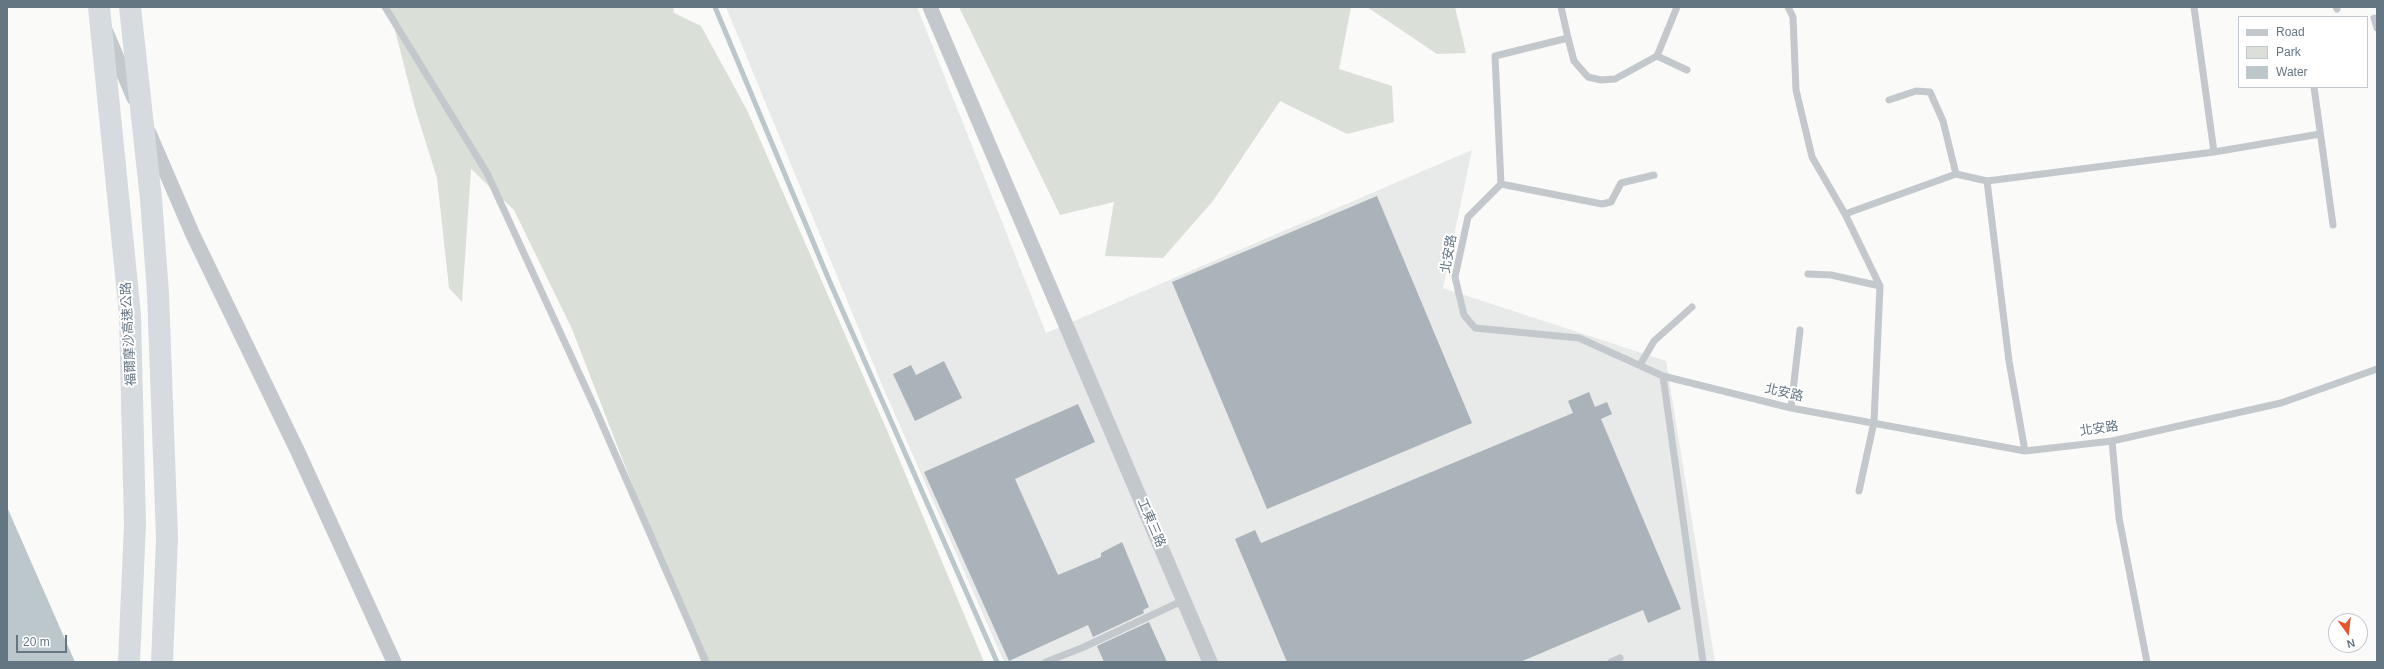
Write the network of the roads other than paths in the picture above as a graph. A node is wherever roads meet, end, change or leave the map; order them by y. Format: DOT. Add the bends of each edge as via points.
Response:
graph roads {
  1 [pos="97,7"];
  2 [pos="130,7"];
  3 [pos="385,7"];
  4 [pos="930,7"];
  5 [pos="1561,7"];
  6 [pos="1677,7"];
  7 [pos="1788,7"];
  8 [pos="2194,7"];
  9 [pos="2374,18"];
  10 [pos="2377,28"];
  11 [pos="1568,38"];
  12 [pos="1657,56"];
  13 [pos="1687,70"];
  14 [pos="2314,88"];
  15 [pos="1890,100"];
  16 [pos="2320,134"];
  17 [pos="2214,152"];
  18 [pos="1956,174"];
  19 [pos="1654,175"];
  20 [pos="1987,181"];
  21 [pos="1501,184"];
  22 [pos="1845,214"];
  23 [pos="2333,225"];
  24 [pos="1808,274"];
  25 [pos="1880,286"];
  26 [pos="1692,306"];
  27 [pos="1800,330"];
  28 [pos="1640,366"];
  29 [pos="2377,369"];
  30 [pos="1664,376"];
  31 [pos="1791,408"];
  32 [pos="1874,422"];
  33 [pos="2112,440"];
  34 [pos="2025,451"];
  35 [pos="1859,491"];
  36 [pos="1184,600"];
  37 [pos="1620,658"];
  38 [pos="129,662"];
  39 [pos="162,662"];
  40 [pos="394,662"];
  41 [pos="706,662"];
  42 [pos="1046,662"];
  43 [pos="1210,662"];
  44 [pos="1611,662"];
  45 [pos="1703,662"];
  46 [pos="2147,662"];
  1 -- 38 [label="highway, 福爾摩沙高速公路" via="130,315 135,524"];
  1 -- 40 [label="street" via="193,235 298,452"];
  2 -- 39 [label="highway" via="151,199 158,294 167,538"];
  3 -- 41 [label="lane" via="487,173 595,408"];
  4 -- 36 [label="street, 工東三路"];
  5 -- 11 [label="lane"];
  6 -- 12 [label="lane"];
  7 -- 22 [label="lane" via="1792,17 1796,90 1812,157"];
  8 -- 17 [label="lane"];
  9 -- 10 [label="lane"];
  11 -- 12 [label="lane" via="1574,62 1588,77 1601,80 1615,79"];
  11 -- 21 [label="lane" via="1495,56"];
  12 -- 13 [label="lane"];
  14 -- 16 [label="lane"];
  15 -- 18 [label="lane" via="1916,91 1930,92 1943,121"];
  16 -- 17 [label="lane"];
  16 -- 23 [label="lane"];
  17 -- 20 [label="lane"];
  18 -- 20 [label="lane"];
  18 -- 22 [label="lane"];
  19 -- 21 [label="lane" via="1621,183 1611,202 1602,204"];
  20 -- 34 [label="lane" via="2009,360"];
  21 -- 28 [label="lane, 北安路" via="1468,217 1455,277 1464,315 1475,328 1579,338"];
  22 -- 25 [label="lane"];
  24 -- 25 [label="lane" via="1831,275"];
  25 -- 32 [label="lane"];
  26 -- 28 [label="lane" via="1654,341"];
  27 -- 31 [label="lane"];
  28 -- 30 [label="lane, 北安路"];
  29 -- 33 [label="lane, 北安路" via="2281,403"];
  30 -- 31 [label="lane, 北安路"];
  30 -- 45 [label="lane"];
  31 -- 32 [label="lane, 北安路"];
  32 -- 34 [label="lane, 北安路"];
  32 -- 35 [label="lane"];
  33 -- 34 [label="lane, 北安路"];
  33 -- 46 [label="lane" via="2119,518"];
  36 -- 42 [label="lane"];
  36 -- 43 [label="street, 工東三路"];
  37 -- 44 [label="lane"];
}
